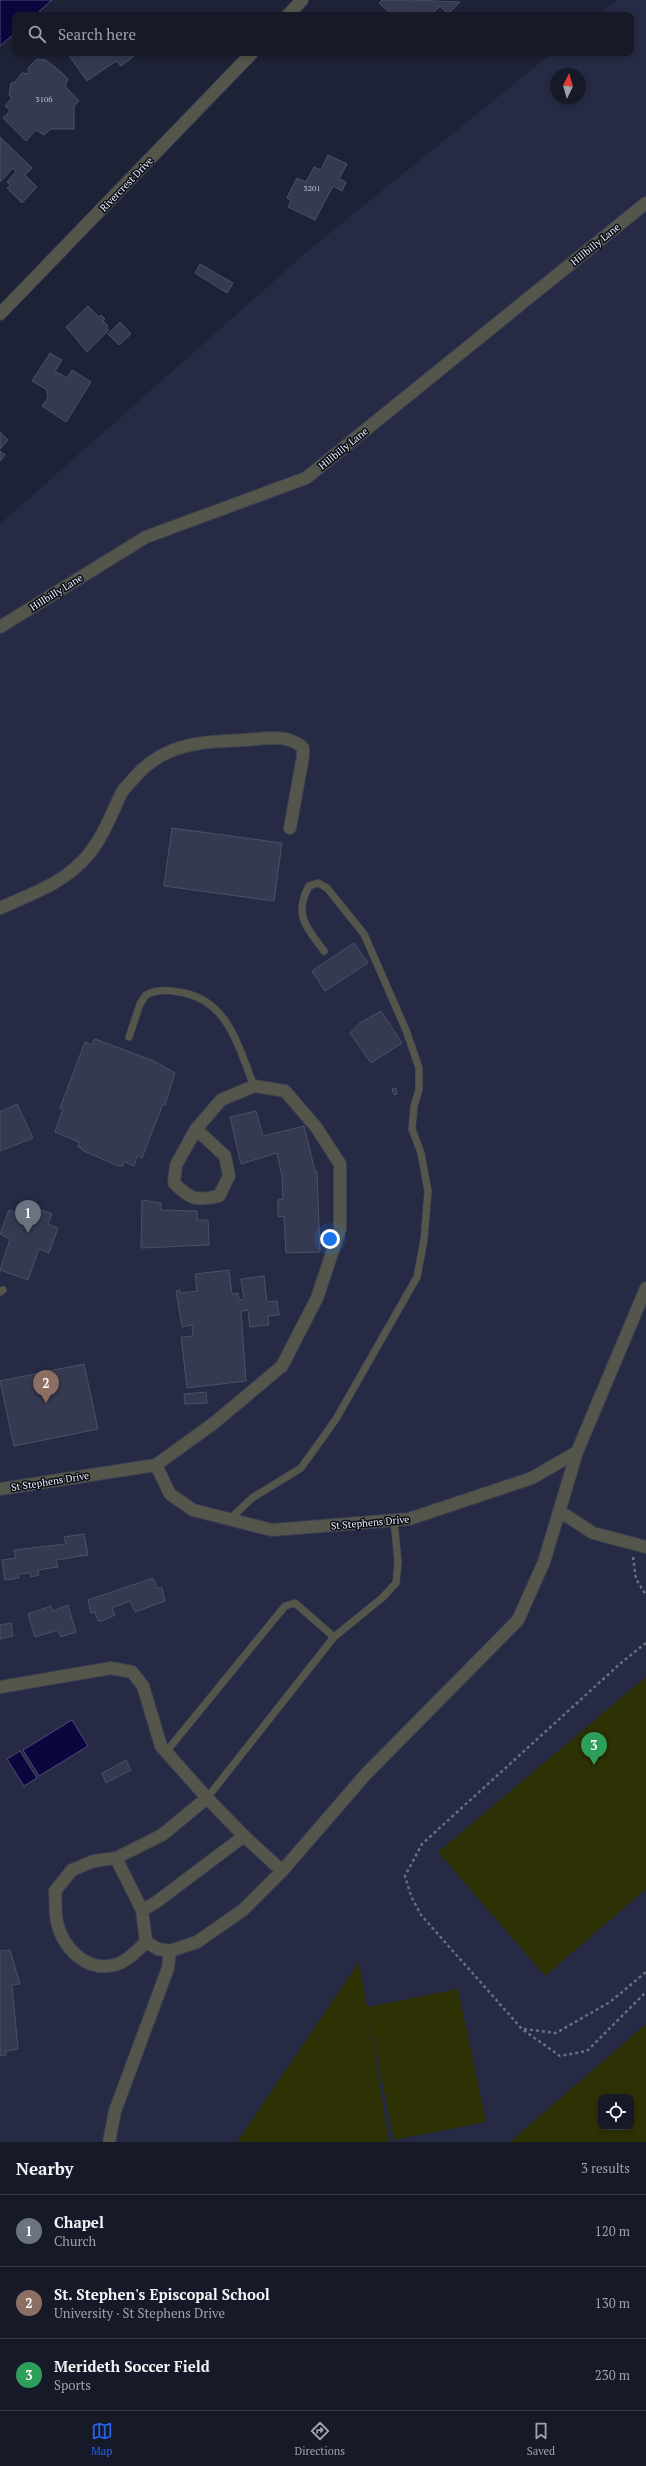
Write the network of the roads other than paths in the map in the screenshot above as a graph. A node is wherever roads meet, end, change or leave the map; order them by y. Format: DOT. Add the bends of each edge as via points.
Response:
graph roads {
  1 [pos="302,0"];
  2 [pos="291,12"];
  3 [pos="249,56"];
  4 [pos="646,203"];
  5 [pos="0,314"];
  6 [pos="0,627"];
  7 [pos="290,828"];
  8 [pos="0,908"];
  9 [pos="324,951"];
  10 [pos="129,1038"];
  11 [pos="254,1086"];
  12 [pos="196,1129"];
  13 [pos="646,1288"];
  14 [pos="576,1452"];
  15 [pos="156,1465"];
  16 [pos="0,1489"];
  17 [pos="559,1511"];
  18 [pos="229,1520"];
  19 [pos="394,1520"];
  20 [pos="646,1547"];
  21 [pos="334,1637"];
  22 [pos="0,1687"];
  23 [pos="166,1752"];
  24 [pos="207,1798"];
  25 [pos="244,1836"];
  26 [pos="116,1858"];
  27 [pos="282,1871"];
  28 [pos="142,1910"];
  29 [pos="146,1942"];
  30 [pos="170,1951"];
  31 [pos="109,2142"];
  1 -- 2 [label="street"];
  3 -- 5 [label="street, Rivercrest Drive"];
  4 -- 6 [label="street, Hillbilly Lane" via="306,478 146,537"];
  7 -- 8 [label="street" via="303,756 303,748 296,741 281,738 199,743 165,752 144,767 122,792 110,822 88,856 62,880"];
  9 -- 18 [label="lane" via="303,922 301,914 304,896 309,886 318,883 328,888 364,934 406,1030 419,1068 419,1090 414,1106 412,1129 421,1153 428,1191 424,1240 417,1277 336,1419 301,1468 252,1498"];
  10 -- 11 [label="lane" via="140,1004 146,995 163,990 190,994 208,1002 224,1018"];
  11 -- 12 [label="street" via="221,1100"];
  11 -- 15 [label="street" via="285,1091 316,1127 340,1164 340,1229 318,1298 282,1366 214,1423"];
  12 -- 12 [label="street" via="225,1156 230,1176 219,1196 200,1200 186,1195 174,1183 176,1165"];
  13 -- 14 [label="street"];
  14 -- 17 [label="street"];
  14 -- 19 [label="street, St Stephens Drive" via="532,1478 409,1519"];
  15 -- 16 [label="street, St Stephens Drive"];
  15 -- 18 [label="street, St Stephens Drive" via="170,1494 193,1510"];
  17 -- 20 [label="street" via="593,1533"];
  17 -- 27 [label="street" via="544,1562 518,1620 366,1774"];
  18 -- 19 [label="street, St Stephens Drive" via="272,1530"];
  19 -- 21 [label="lane" via="398,1562 396,1583 382,1598"];
  21 -- 23 [label="lane" via="296,1603 285,1606"];
  21 -- 24 [label="lane"];
  22 -- 23 [label="street" via="111,1668 132,1672 143,1686 161,1746"];
  23 -- 24 [label="street"];
  24 -- 25 [label="street"];
  24 -- 26 [label="street" via="162,1835"];
  25 -- 27 [label="street"];
  25 -- 28 [label="street"];
  26 -- 28 [label="street"];
  26 -- 29 [label="street" via="94,1861 72,1870 55,1892 57,1922 69,1948 89,1965 114,1965 134,1954"];
  27 -- 30 [label="street" via="243,1910 197,1942"];
  28 -- 29 [label="street"];
  29 -- 30 [label="street" via="158,1949"];
  30 -- 31 [label="street" via="168,1968 115,2111"];
}
